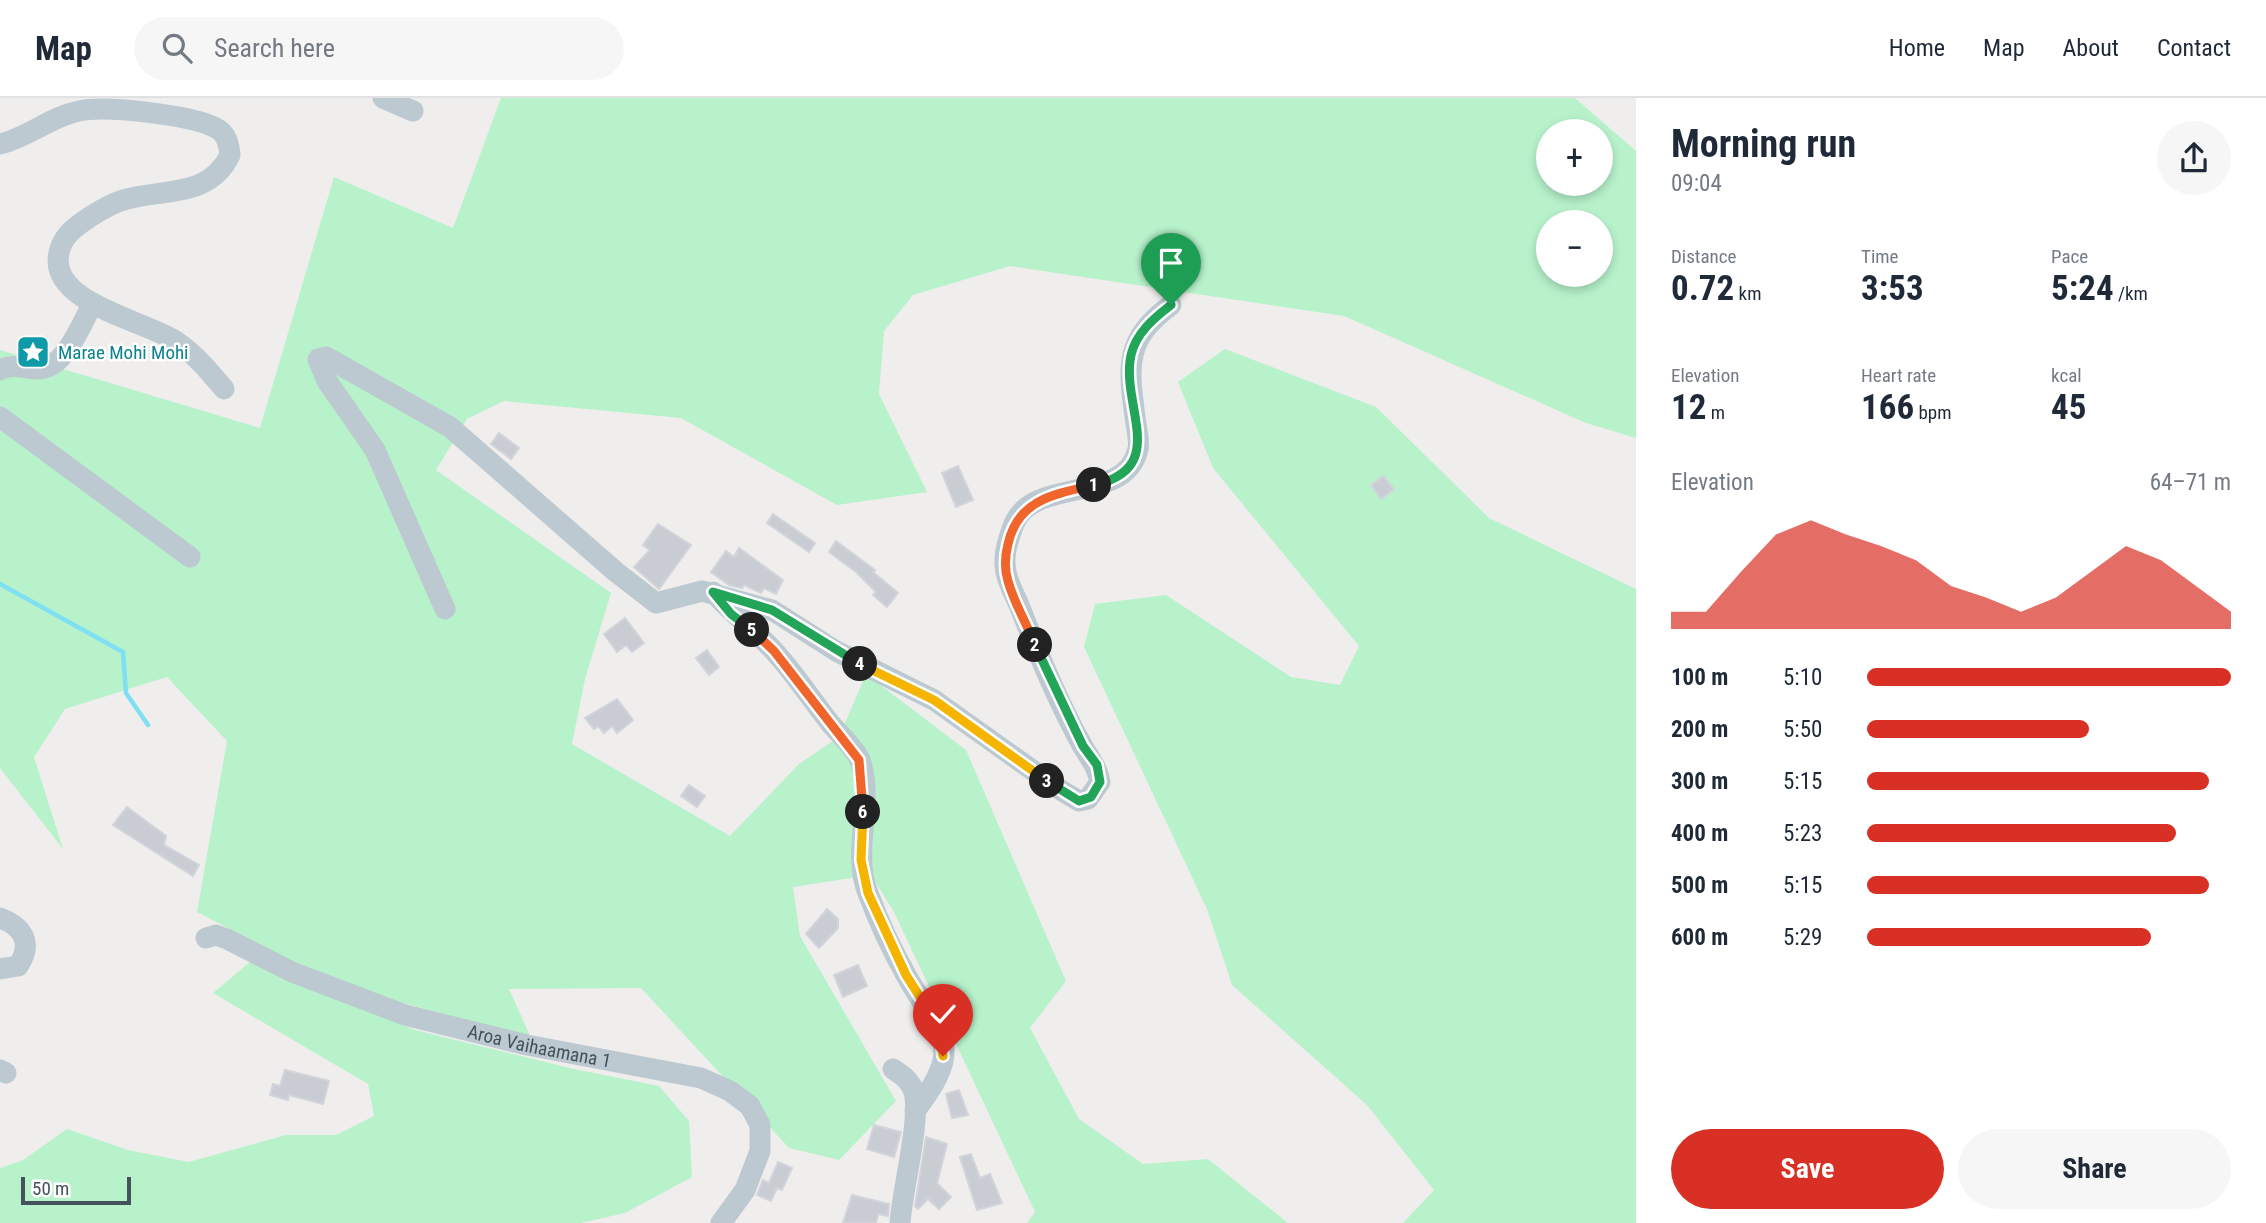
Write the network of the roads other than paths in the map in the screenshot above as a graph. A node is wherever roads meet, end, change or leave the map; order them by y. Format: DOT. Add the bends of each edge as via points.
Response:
graph roads {
  1 [pos="383,98"];
  2 [pos="413,111"];
  3 [pos="0,144"];
  4 [pos="93,303"];
  5 [pos="1171,305"];
  6 [pos="0,370"];
  7 [pos="224,389"];
  8 [pos="0,417"];
  9 [pos="190,557"];
  10 [pos="713,592"];
  11 [pos="444,609"];
  12 [pos="0,918"];
  13 [pos="206,938"];
  14 [pos="0,969"];
  15 [pos="893,1069"];
  16 [pos="915,1111"];
  17 [pos="721,1223"];
  18 [pos="900,1223"];
  1 -- 2 [label="street"];
  3 -- 4 [label="street" via="78,111 108,107 198,123 224,135 230,155 207,182 190,190 126,199 70,230 61,244 58,267 66,287"];
  4 -- 6 [label="street" via="56,362 42,369 7,366"];
  4 -- 7 [label="street" via="174,340"];
  5 -- 10 [label="street" via="1140,333 1131,355 1139,447 1129,470 1108,482 1028,507 1014,523 1004,561 1041,663 1097,765 1100,782 1088,800 1079,801 1059,789 934,700 846,657 772,610"];
  8 -- 9 [label="street"];
  10 -- 11 [label="street" via="702,590 656,603 450,427 326,357 318,359 327,381 375,450"];
  10 -- 16 [label="street" via="774,651 859,760 864,794 861,860 868,893 906,975 939,1027 942,1068"];
  12 -- 14 [label="street" via="21,929 27,953 18,965"];
  13 -- 17 [label="street, Aroa Vaihaamana 1" via="227,939 292,972 405,1015 527,1045 701,1078 730,1091 750,1106 760,1125 760,1151 745,1190"];
  15 -- 16 [label="street" via="907,1079"];
  16 -- 18 [label="street"];
}
